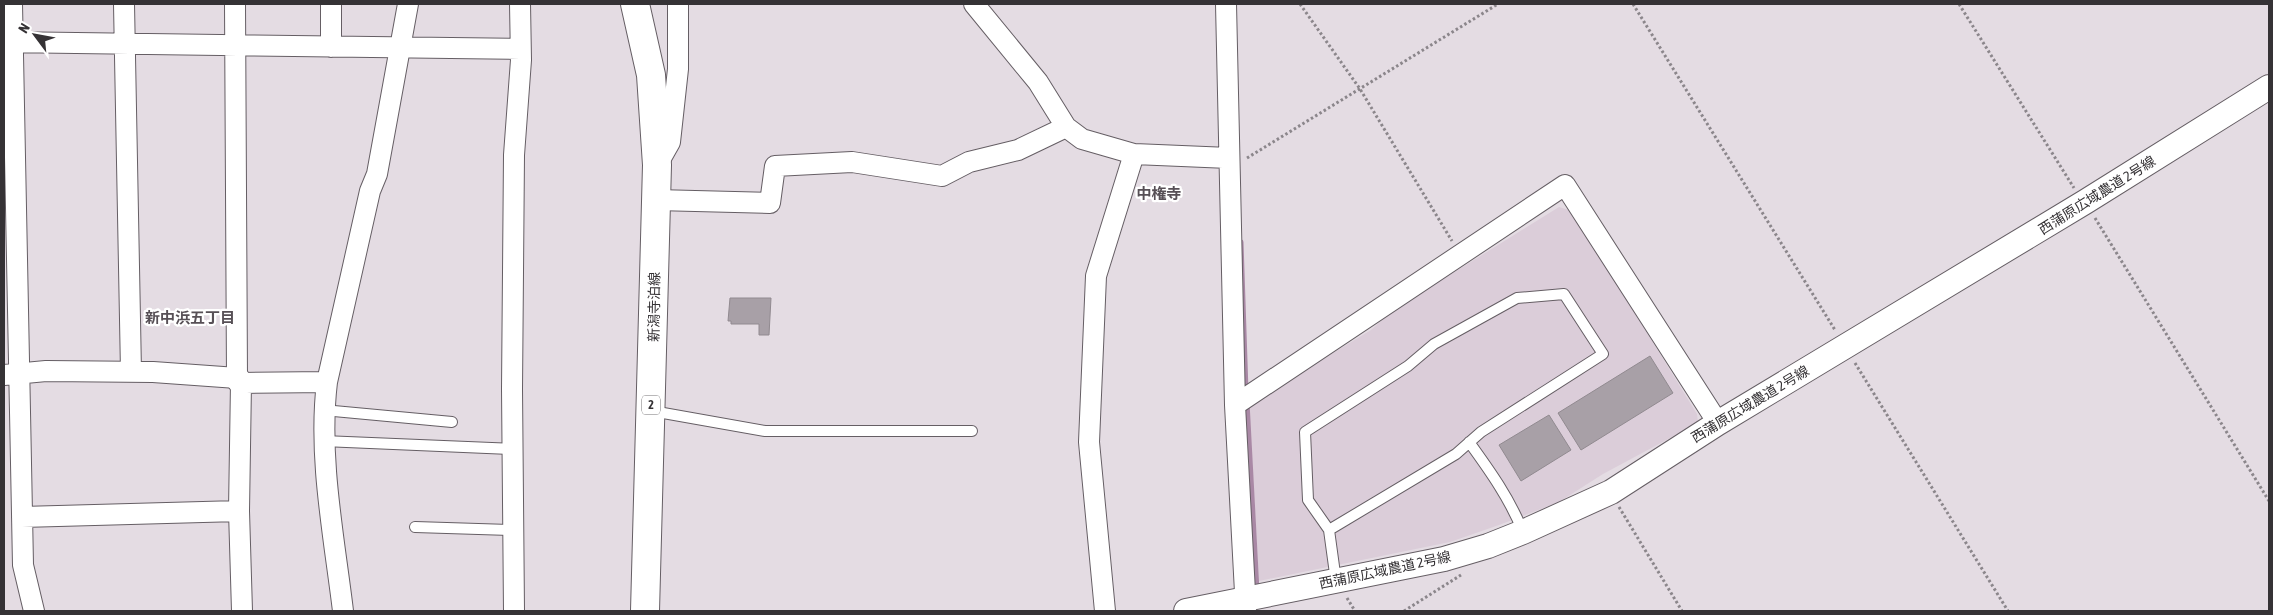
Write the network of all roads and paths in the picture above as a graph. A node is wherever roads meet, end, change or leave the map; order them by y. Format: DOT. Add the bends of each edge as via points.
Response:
graph roads {
  1 [pos="12,4"];
  2 [pos="124,4"];
  3 [pos="235,4"];
  4 [pos="331,4"];
  5 [pos="408,4"];
  6 [pos="520,4"];
  7 [pos="635,4"];
  8 [pos="678,4"];
  9 [pos="974,4"];
  10 [pos="1226,4"];
  11 [pos="1300,4"];
  12 [pos="1498,4"];
  13 [pos="1633,4"];
  14 [pos="1959,4"];
  15 [pos="8,42"];
  16 [pos="124,44"];
  17 [pos="236,45"];
  18 [pos="331,46"];
  19 [pos="401,48"];
  20 [pos="520,50"];
  21 [pos="2269,87"];
  22 [pos="1360,89"];
  23 [pos="1066,127"];
  24 [pos="1134,154"];
  25 [pos="1229,158"];
  26 [pos="657,165"];
  27 [pos="656,200"];
  28 [pos="2085,202"];
  29 [pos="1461,255"];
  30 [pos="10,278"];
  31 [pos="1846,346"];
  32 [pos="131,372"];
  33 [pos="11,375"];
  34 [pos="239,381"];
  35 [pos="327,382"];
  36 [pos="1235,405"];
  37 [pos="323,410"];
  38 [pos="651,410"];
  39 [pos="452,422"];
  40 [pos="1718,423"];
  41 [pos="972,431"];
  42 [pos="323,441"];
  43 [pos="1469,442"];
  44 [pos="513,449"];
  45 [pos="1610,492"];
  46 [pos="2269,501"];
  47 [pos="239,511"];
  48 [pos="22,517"];
  49 [pos="415,526"];
  50 [pos="512,530"];
  51 [pos="1329,530"];
  52 [pos="1523,532"];
  53 [pos="1467,572"];
  54 [pos="1336,581"];
  55 [pos="1246,605"];
  56 [pos="34,611"];
  57 [pos="242,611"];
  58 [pos="343,611"];
  59 [pos="514,611"];
  60 [pos="646,611"];
  61 [pos="1104,611"];
  62 [pos="1186,611"];
  63 [pos="1404,611"];
  64 [pos="1682,611"];
  65 [pos="2008,611"];
  1 -- 15 [label="street"];
  2 -- 16 [label="street"];
  3 -- 17 [label="street"];
  4 -- 18 [label="street"];
  5 -- 19 [label="street"];
  6 -- 20 [label="street"];
  7 -- 26 [label="main road, 新潟寺泊線 / 2" via="651,75"];
  8 -- 26 [label="street" via="678,69 670,142"];
  9 -- 23 [label="street" via="1038,82"];
  10 -- 25 [label="street"];
  11 -- 22 [label="path"];
  12 -- 22 [label="path"];
  13 -- 31 [label="path"];
  14 -- 28 [label="path"];
  15 -- 16 [label="street"];
  15 -- 30 [label="street"];
  16 -- 17 [label="street"];
  16 -- 32 [label="street"];
  17 -- 18 [label="street"];
  17 -- 34 [label="street"];
  18 -- 19 [label="street"];
  19 -- 20 [label="street"];
  19 -- 35 [label="street" via="377,174 370,191"];
  20 -- 44 [label="street" via="514,155"];
  21 -- 28 [label="street, 西蒲原広域農道 2号線"];
  22 -- 25 [label="path" via="1261,151 1245,158"];
  22 -- 29 [label="path"];
  23 -- 24 [label="street" via="1082,139"];
  23 -- 27 [label="street" via="1018,150 968,162 942,176 852,162 775,166 770,203"];
  24 -- 25 [label="street"];
  24 -- 61 [label="street" via="1096,276 1089,442"];
  25 -- 36 [label="street"];
  26 -- 27 [label="main road, 新潟寺泊線 / 2"];
  27 -- 38 [label="main road, 新潟寺泊線 / 2"];
  28 -- 31 [label="street, 西蒲原広域農道 2号線"];
  28 -- 46 [label="path"];
  29 -- 36 [label="street"];
  29 -- 40 [label="street" via="1565,185"];
  30 -- 33 [label="street"];
  31 -- 40 [label="street, 西蒲原広域農道 2号線"];
  31 -- 65 [label="path"];
  32 -- 33 [label="street" via="46,371"];
  32 -- 34 [label="street"];
  33 -- 48 [label="street"];
  34 -- 35 [label="street"];
  34 -- 47 [label="street"];
  35 -- 37 [label="street"];
  36 -- 55 [label="street"];
  37 -- 39 [label="lane"];
  37 -- 42 [label="street"];
  38 -- 41 [label="lane" via="765,431"];
  38 -- 60 [label="main road, 新潟寺泊線 / 2"];
  40 -- 45 [label="street, 西蒲原広域農道 2号線"];
  42 -- 44 [label="lane"];
  42 -- 58 [label="street"];
  43 -- 51 [label="lane" via="1456,454"];
  43 -- 51 [label="lane" via="1603,354 1564,294 1517,298 1434,344 1408,366 1305,432 1308,500"];
  43 -- 52 [label="lane" via="1492,474"];
  44 -- 50 [label="street"];
  45 -- 52 [label="street, 西蒲原広域農道 2号線"];
  45 -- 64 [label="path"];
  47 -- 48 [label="street"];
  47 -- 57 [label="street"];
  48 -- 56 [label="street" via="23,565"];
  49 -- 50 [label="lane"];
  50 -- 59 [label="street"];
  51 -- 54 [label="lane"];
  52 -- 54 [label="street, 西蒲原広域農道 2号線" via="1444,559"];
  53 -- 63 [label="path"];
  54 -- 55 [label="street, 西蒲原広域農道 2号線"];
  55 -- 62 [label="street, 西蒲原広域農道 2号線"];
}
